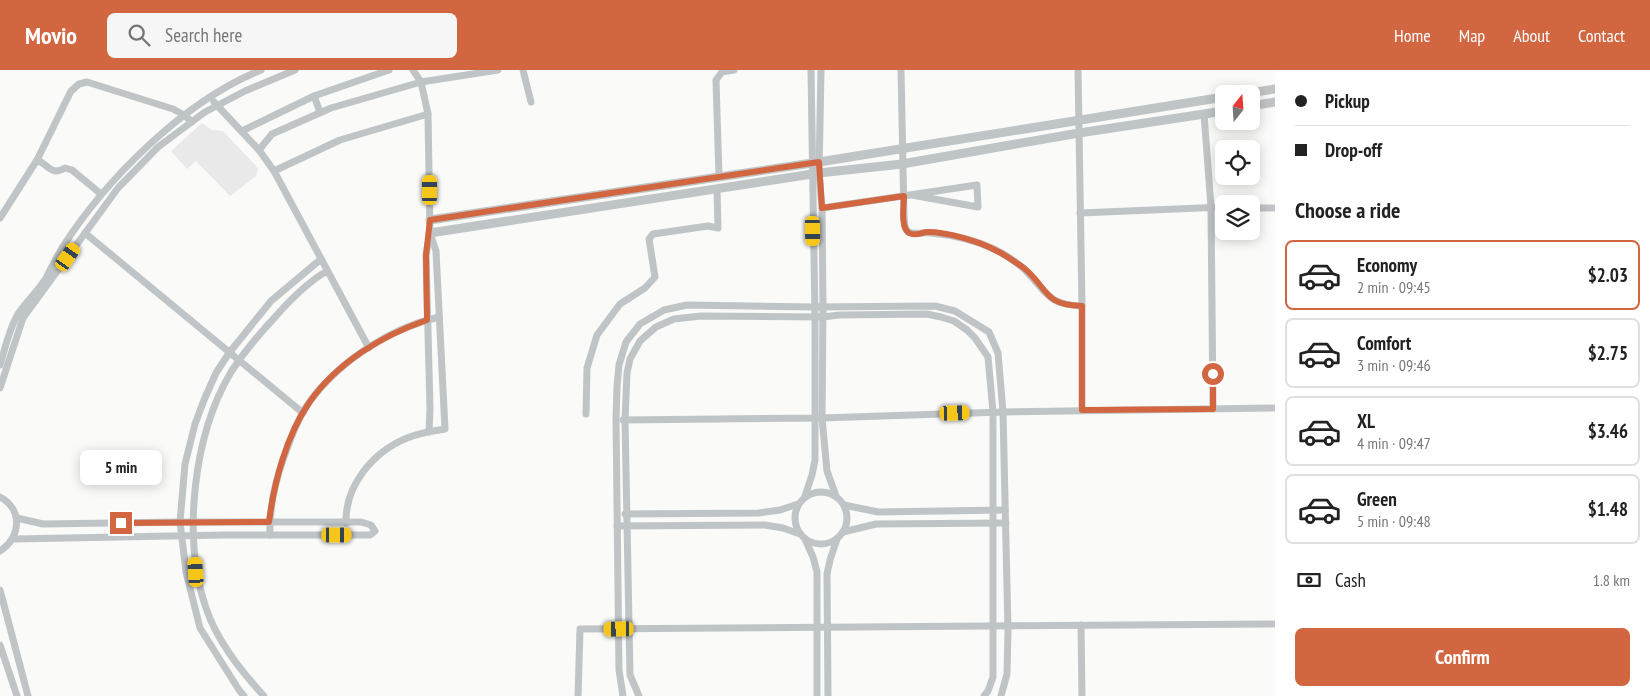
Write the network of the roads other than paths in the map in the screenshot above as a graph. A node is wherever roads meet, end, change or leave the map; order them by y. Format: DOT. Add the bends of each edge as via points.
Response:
graph roads {
  1 [pos="261,70"];
  2 [pos="295,70"];
  3 [pos="389,70"];
  4 [pos="413,70"];
  5 [pos="498,70"];
  6 [pos="523,70"];
  7 [pos="734,70"];
  8 [pos="811,70"];
  9 [pos="821,70"];
  10 [pos="901,70"];
  11 [pos="1078,70"];
  12 [pos="421,82"];
  13 [pos="1275,89"];
  14 [pos="1260,91"];
  15 [pos="314,96"];
  16 [pos="211,97"];
  17 [pos="1215,98"];
  18 [pos="531,102"];
  19 [pos="1275,102"];
  20 [pos="1260,104"];
  21 [pos="216,105"];
  22 [pos="320,112"];
  23 [pos="1215,112"];
  24 [pos="428,114"];
  25 [pos="1204,114"];
  26 [pos="184,115"];
  27 [pos="1079,119"];
  28 [pos="192,122"];
  29 [pos="242,131"];
  30 [pos="1079,133"];
  31 [pos="902,149"];
  32 [pos="258,150"];
  33 [pos="38,160"];
  34 [pos="816,163"];
  35 [pos="902,164"];
  36 [pos="274,171"];
  37 [pos="816,173"];
  38 [pos="719,177"];
  39 [pos="717,189"];
  40 [pos="102,194"];
  41 [pos="912,195"];
  42 [pos="904,196"];
  43 [pos="1211,207"];
  44 [pos="1215,207"];
  45 [pos="822,208"];
  46 [pos="1260,208"];
  47 [pos="1275,208"];
  48 [pos="1080,213"];
  49 [pos="0,218"];
  50 [pos="430,220"];
  51 [pos="85,232"];
  52 [pos="430,233"];
  53 [pos="322,259"];
  54 [pos="327,271"];
  55 [pos="1082,306"];
  56 [pos="814,307"];
  57 [pos="823,307"];
  58 [pos="439,317"];
  59 [pos="819,317"];
  60 [pos="427,320"];
  61 [pos="369,348"];
  62 [pos="229,353"];
  63 [pos="239,361"];
  64 [pos="0,365"];
  65 [pos="0,388"];
  66 [pos="1275,408"];
  67 [pos="1213,409"];
  68 [pos="1082,410"];
  69 [pos="993,412"];
  70 [pos="1003,412"];
  71 [pos="303,413"];
  72 [pos="586,414"];
  73 [pos="818,418"];
  74 [pos="616,420"];
  75 [pos="625,420"];
  76 [pos="429,432"];
  77 [pos="805,496"];
  78 [pos="836,496"];
  79 [pos="0,497"];
  80 [pos="798,504"];
  81 [pos="844,505"];
  82 [pos="1005,510"];
  83 [pos="993,511"];
  84 [pos="617,514"];
  85 [pos="627,514"];
  86 [pos="17,518"];
  87 [pos="180,522"];
  88 [pos="194,522"];
  89 [pos="269,522"];
  90 [pos="346,523"];
  91 [pos="993,523"];
  92 [pos="1006,523"];
  93 [pos="617,526"];
  94 [pos="628,526"];
  95 [pos="843,532"];
  96 [pos="270,535"];
  97 [pos="182,536"];
  98 [pos="194,536"];
  99 [pos="802,537"];
  100 [pos="14,539"];
  101 [pos="837,539"];
  102 [pos="0,551"];
  103 [pos="0,590"];
  104 [pos="1275,624"];
  105 [pos="1081,625"];
  106 [pos="992,626"];
  107 [pos="1008,626"];
  108 [pos="816,627"];
  109 [pos="827,627"];
  110 [pos="619,629"];
  111 [pos="629,629"];
  112 [pos="0,645"];
  113 [pos="17,696"];
  114 [pos="28,696"];
  115 [pos="244,696"];
  116 [pos="264,696"];
  117 [pos="578,696"];
  118 [pos="623,696"];
  119 [pos="638,696"];
  120 [pos="817,696"];
  121 [pos="828,696"];
  122 [pos="984,696"];
  123 [pos="1001,696"];
  124 [pos="1082,696"];
  1 -- 16 [label="street"];
  2 -- 21 [label="street"];
  3 -- 15 [label="street"];
  4 -- 12 [label="street"];
  5 -- 12 [label="street"];
  6 -- 18 [label="street"];
  7 -- 38 [label="street" via="722,72 716,80"];
  8 -- 34 [label="street"];
  9 -- 34 [label="street"];
  10 -- 31 [label="street"];
  11 -- 27 [label="street"];
  12 -- 22 [label="street"];
  12 -- 24 [label="street"];
  13 -- 14 [label="street"];
  15 -- 22 [label="street"];
  15 -- 29 [label="street"];
  16 -- 21 [label="street"];
  16 -- 26 [label="street"];
  17 -- 27 [label="street"];
  19 -- 20 [label="street"];
  21 -- 28 [label="street"];
  21 -- 29 [label="street"];
  22 -- 32 [label="street" via="272,134"];
  23 -- 25 [label="street"];
  24 -- 36 [label="street" via="340,140"];
  24 -- 50 [label="street"];
  25 -- 30 [label="street"];
  25 -- 43 [label="street"];
  26 -- 28 [label="street"];
  26 -- 33 [label="street" via="87,82 79,84 71,91"];
  26 -- 40 [label="street" via="121,172"];
  27 -- 30 [label="street"];
  27 -- 31 [label="street"];
  28 -- 51 [label="street" via="158,147 123,182"];
  29 -- 32 [label="street"];
  30 -- 35 [label="street"];
  30 -- 48 [label="street"];
  31 -- 34 [label="street"];
  31 -- 35 [label="street"];
  32 -- 36 [label="street"];
  33 -- 40 [label="street" via="54,172 65,168 72,170"];
  33 -- 49 [label="street"];
  34 -- 37 [label="street"];
  34 -- 38 [label="street"];
  35 -- 37 [label="street"];
  35 -- 42 [label="street"];
  36 -- 53 [label="street"];
  37 -- 39 [label="street"];
  37 -- 45 [label="street"];
  37 -- 56 [label="street"];
  38 -- 50 [label="street"];
  39 -- 52 [label="street"];
  39 -- 72 [label="street" via="718,228 708,226 653,234 649,239 654,277 645,288 620,304 597,335 587,368"];
  40 -- 64 [label="street" via="17,316"];
  41 -- 41 [label="street" via="921,196 978,207 977,185"];
  41 -- 42 [label="street"];
  42 -- 45 [label="street"];
  42 -- 55 [label="street" via="908,232 962,237 994,249 1025,269 1048,297 1068,306"];
  43 -- 44 [label="street"];
  43 -- 48 [label="street"];
  43 -- 67 [label="street"];
  45 -- 57 [label="street"];
  46 -- 47 [label="street"];
  48 -- 55 [label="street"];
  50 -- 52 [label="street"];
  51 -- 62 [label="street"];
  51 -- 65 [label="street" via="23,318"];
  52 -- 58 [label="street" via="436,251"];
  52 -- 60 [label="street" via="426,255"];
  53 -- 54 [label="street"];
  53 -- 62 [label="street" via="271,301"];
  54 -- 61 [label="street"];
  54 -- 63 [label="street" via="292,298"];
  55 -- 68 [label="street"];
  56 -- 57 [label="street"];
  56 -- 59 [label="street"];
  56 -- 74 [label="street" via="688,305 664,310 640,324 626,342 618,364"];
  57 -- 59 [label="street"];
  57 -- 70 [label="street" via="935,306 973,320 989,332 998,353"];
  58 -- 60 [label="street"];
  58 -- 76 [label="street" via="445,430"];
  59 -- 69 [label="street" via="927,314 954,321 975,338 988,357"];
  59 -- 73 [label="street"];
  59 -- 75 [label="street" via="701,316 674,319 656,327 640,341 630,359"];
  60 -- 61 [label="street" via="391,334"];
  60 -- 76 [label="street"];
  61 -- 71 [label="street" via="331,377"];
  62 -- 63 [label="street"];
  62 -- 87 [label="street" via="216,373 195,424 185,464"];
  63 -- 71 [label="street"];
  63 -- 88 [label="street" via="218,400 201,451 194,488"];
  66 -- 67 [label="street"];
  67 -- 68 [label="street"];
  68 -- 70 [label="street"];
  69 -- 70 [label="street"];
  69 -- 73 [label="street"];
  69 -- 83 [label="street"];
  70 -- 82 [label="street"];
  71 -- 89 [label="street" via="277,476"];
  73 -- 75 [label="street"];
  73 -- 77 [label="street" via="814,468"];
  73 -- 78 [label="street" via="827,471"];
  74 -- 75 [label="street"];
  74 -- 84 [label="street"];
  75 -- 85 [label="street"];
  76 -- 90 [label="street" via="407,438 382,452 368,465 347,503"];
  77 -- 78 [label="street" via="820,491"];
  77 -- 80 [label="street"];
  78 -- 81 [label="street"];
  79 -- 86 [label="street" via="13,508"];
  80 -- 85 [label="street" via="759,513"];
  80 -- 99 [label="street" via="794,516"];
  81 -- 83 [label="street" via="878,512"];
  81 -- 95 [label="street" via="847,516"];
  82 -- 83 [label="street"];
  82 -- 92 [label="street"];
  83 -- 91 [label="street"];
  84 -- 85 [label="street"];
  84 -- 93 [label="street"];
  85 -- 94 [label="street"];
  86 -- 87 [label="street" via="43,524"];
  86 -- 100 [label="street"];
  87 -- 88 [label="street"];
  87 -- 97 [label="street"];
  88 -- 89 [label="street"];
  88 -- 98 [label="street"];
  89 -- 90 [label="street"];
  89 -- 96 [label="street"];
  90 -- 96 [label="street" via="368,524 374,531 370,535"];
  91 -- 92 [label="street"];
  91 -- 95 [label="street" via="876,524"];
  91 -- 106 [label="street"];
  92 -- 107 [label="street"];
  93 -- 94 [label="street"];
  93 -- 110 [label="street"];
  94 -- 99 [label="street" via="765,525 783,528"];
  94 -- 111 [label="street"];
  95 -- 101 [label="street"];
  96 -- 98 [label="street"];
  97 -- 98 [label="street"];
  97 -- 100 [label="street"];
  97 -- 115 [label="street" via="186,572 200,628"];
  98 -- 116 [label="street" via="196,572 206,609 223,644"];
  99 -- 101 [label="street" via="817,544"];
  99 -- 108 [label="street" via="813,557 816,572"];
  100 -- 102 [label="street"];
  101 -- 109 [label="street" via="827,574"];
  103 -- 114 [label="street"];
  104 -- 105 [label="street"];
  105 -- 107 [label="street"];
  105 -- 124 [label="street"];
  106 -- 107 [label="street"];
  106 -- 109 [label="street"];
  106 -- 122 [label="street" via="992,677"];
  107 -- 123 [label="street" via="1007,674"];
  108 -- 109 [label="street"];
  108 -- 111 [label="street"];
  108 -- 120 [label="street"];
  109 -- 121 [label="street"];
  110 -- 111 [label="street"];
  110 -- 117 [label="street" via="580,629"];
  110 -- 118 [label="street"];
  111 -- 119 [label="street" via="630,675"];
  112 -- 113 [label="street"];
}
